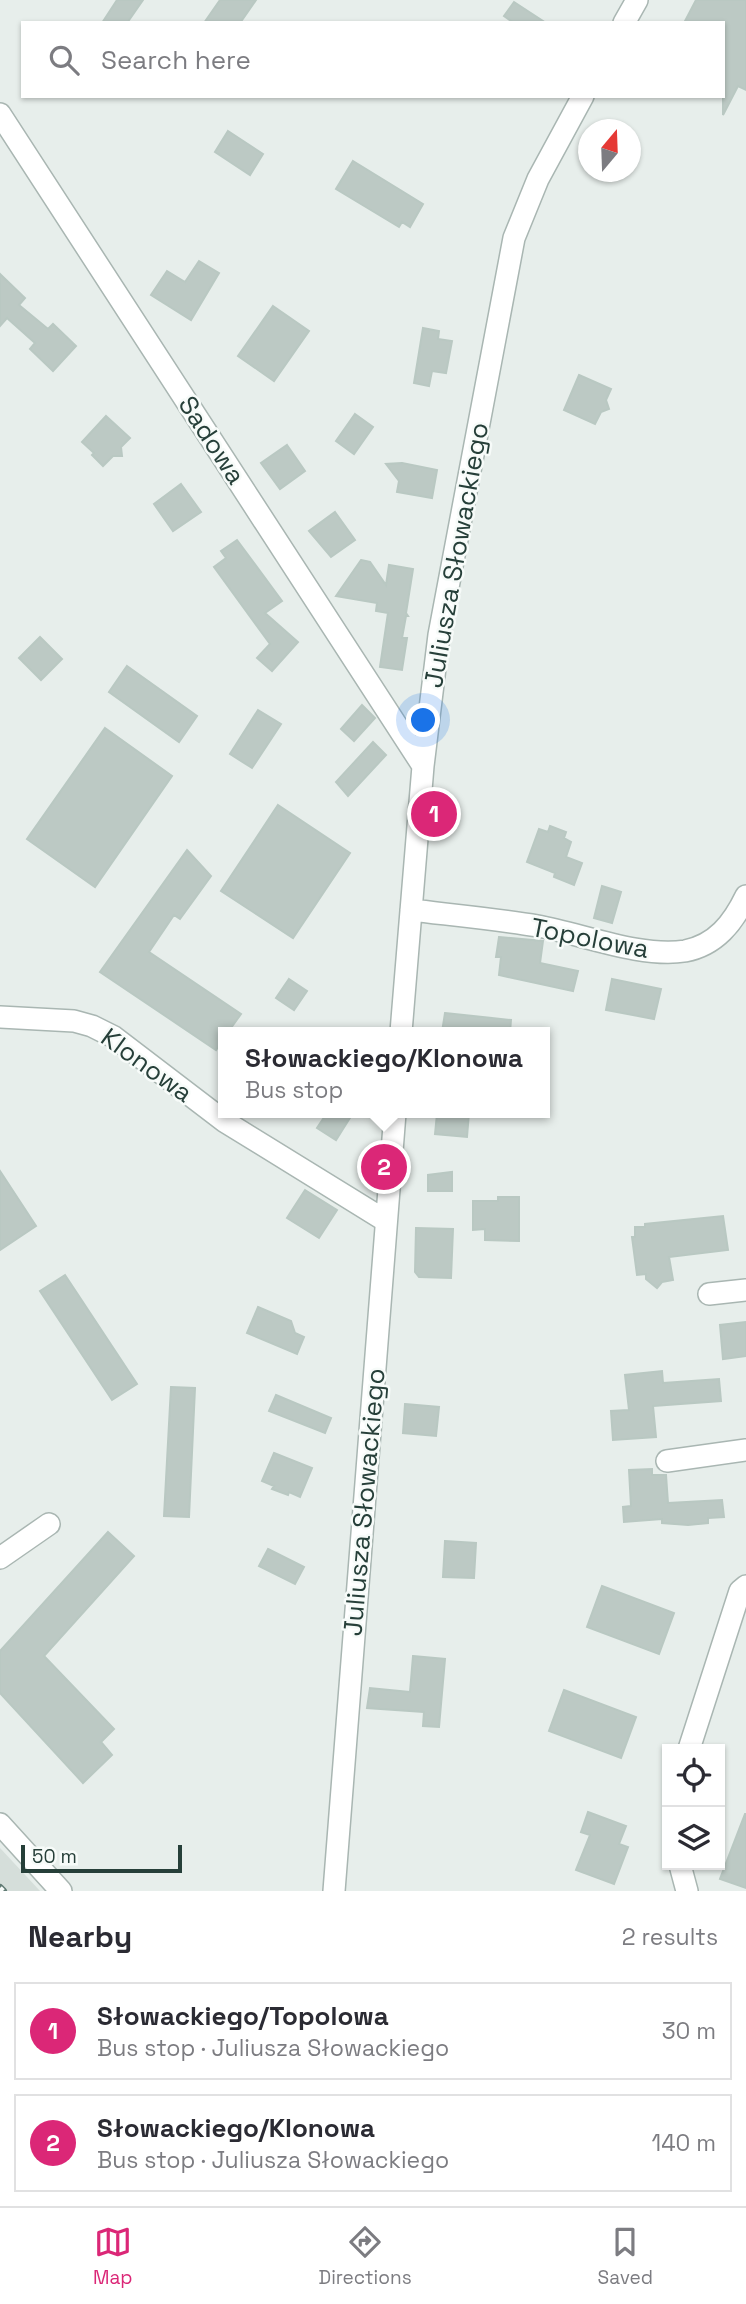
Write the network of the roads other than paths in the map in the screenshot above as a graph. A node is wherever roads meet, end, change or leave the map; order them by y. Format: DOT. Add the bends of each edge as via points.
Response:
graph roads {
  1 [pos="637,0"];
  2 [pos="625,21"];
  3 [pos="582,98"];
  4 [pos="0,114"];
  5 [pos="423,766"];
  6 [pos="746,896"];
  7 [pos="411,910"];
  8 [pos="0,1017"];
  9 [pos="401,1027"];
  10 [pos="218,1116"];
  11 [pos="220,1118"];
  12 [pos="395,1118"];
  13 [pos="386,1221"];
  14 [pos="746,1290"];
  15 [pos="709,1294"];
  16 [pos="746,1450"];
  17 [pos="667,1461"];
  18 [pos="49,1524"];
  19 [pos="0,1558"];
  20 [pos="746,1586"];
  21 [pos="692,1744"];
  22 [pos="0,1824"];
  23 [pos="681,1870"];
  24 [pos="61,1891"];
  25 [pos="334,1891"];
  26 [pos="687,1891"];
  1 -- 2 [label="street"];
  3 -- 5 [label="street, Juliusza Słowackiego" via="538,179 514,238 439,635"];
  4 -- 5 [label="street, Sadowa"];
  5 -- 7 [label="street, Juliusza Słowackiego"];
  6 -- 7 [label="street, Topolowa" via="726,930 686,951 668,952 539,926"];
  7 -- 9 [label="street, Juliusza Słowackiego"];
  8 -- 10 [label="street, Klonowa" via="92,1026 114,1037"];
  11 -- 13 [label="street, Klonowa"];
  12 -- 13 [label="street, Juliusza Słowackiego"];
  13 -- 25 [label="street, Juliusza Słowackiego"];
  14 -- 15 [label="street"];
  16 -- 17 [label="street"];
  18 -- 19 [label="street"];
  20 -- 21 [label="street" via="740,1591"];
  22 -- 24 [label="street"];
  23 -- 26 [label="street"];
}
